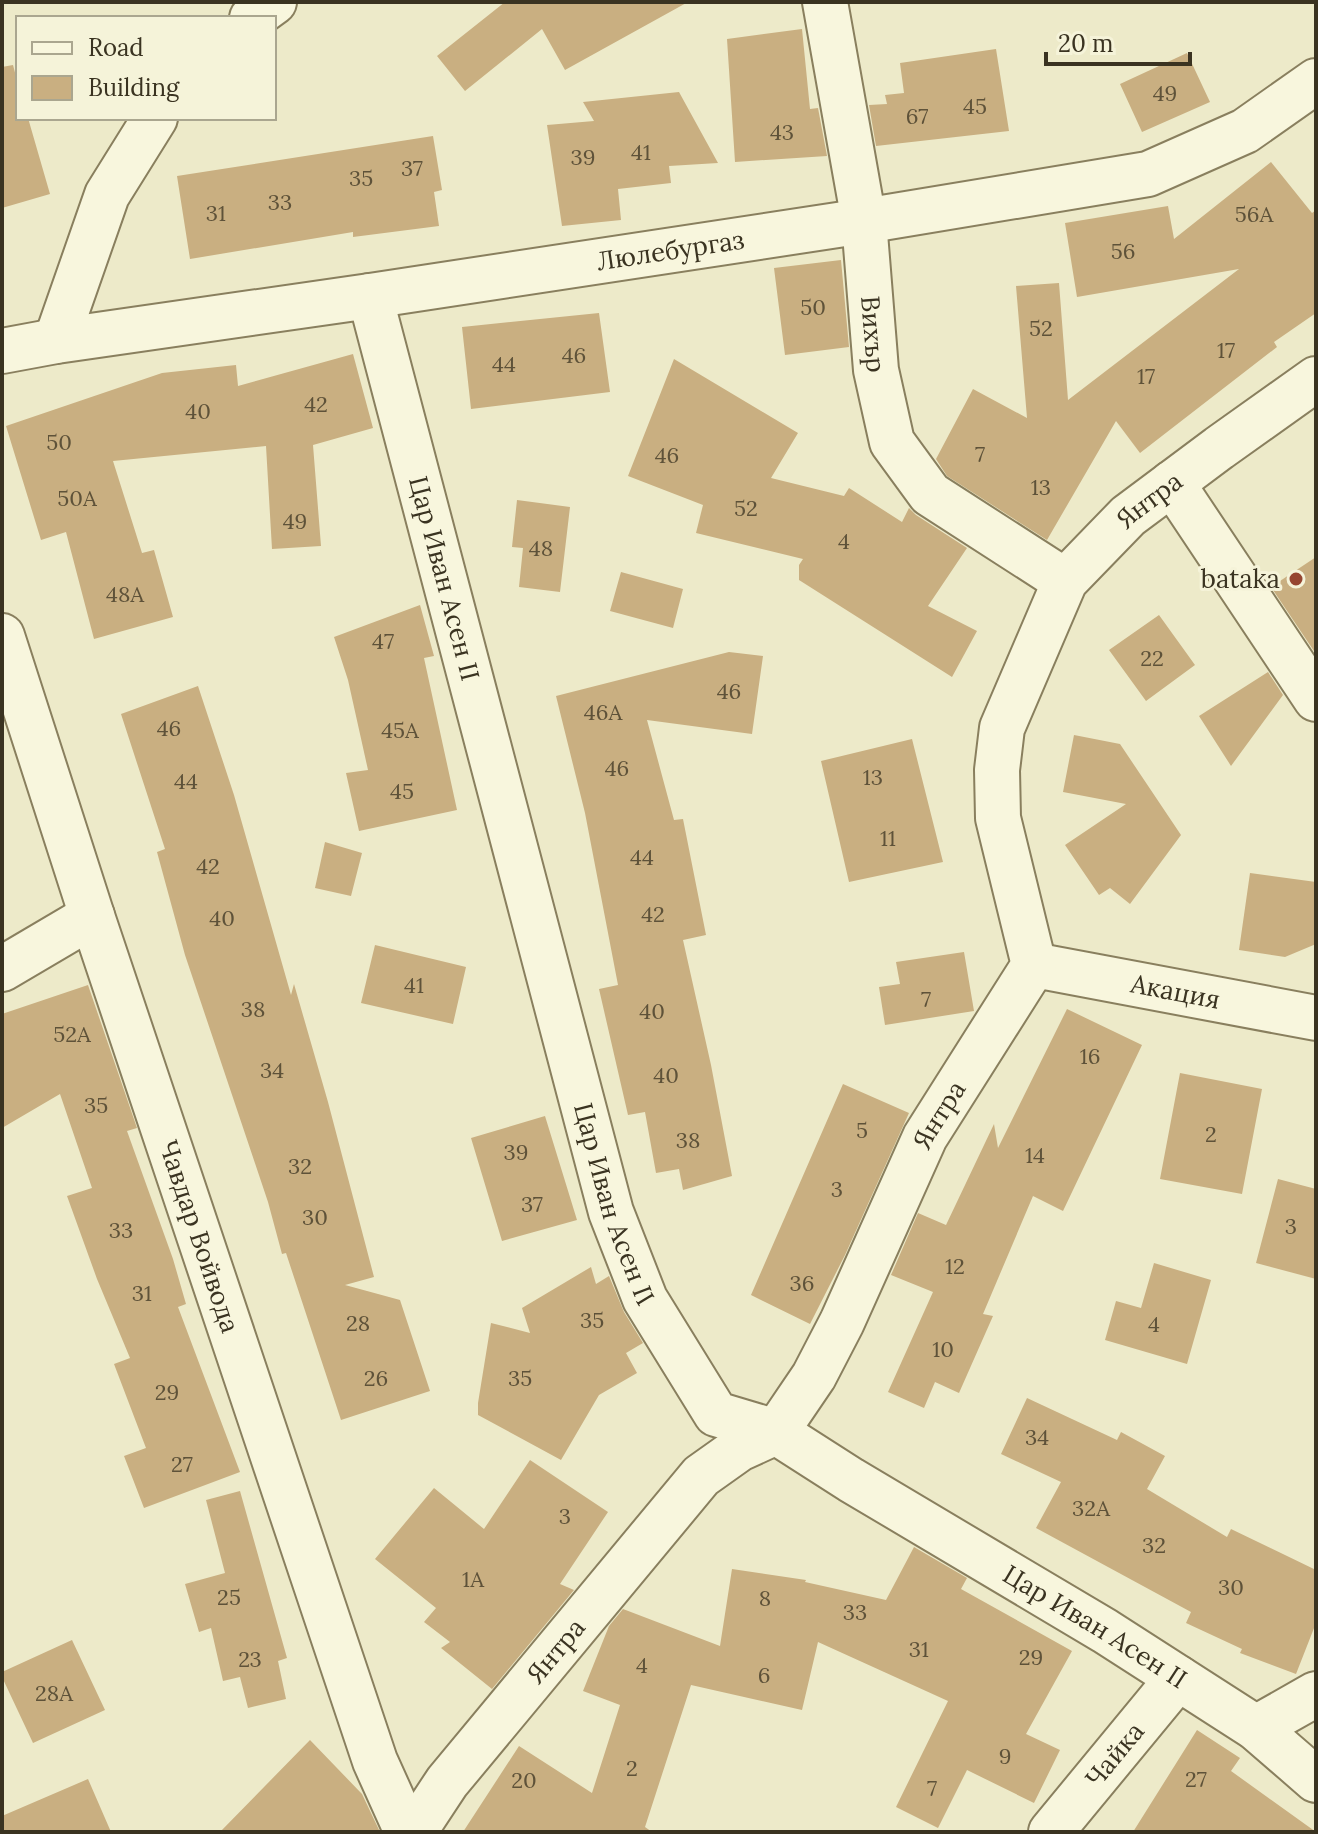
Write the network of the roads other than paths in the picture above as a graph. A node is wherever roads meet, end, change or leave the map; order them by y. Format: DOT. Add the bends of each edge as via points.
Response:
graph roads {
  1 [pos="274,2"];
  2 [pos="825,2"];
  3 [pos="255,16"];
  4 [pos="1316,81"];
  5 [pos="154,120"];
  6 [pos="864,221"];
  7 [pos="370,296"];
  8 [pos="56,341"];
  9 [pos="2,351"];
  10 [pos="1316,379"];
  11 [pos="1172,483"];
  12 [pos="1065,581"];
  13 [pos="2,636"];
  14 [pos="1316,699"];
  15 [pos="92,916"];
  16 [pos="1034,965"];
  17 [pos="2,969"];
  18 [pos="1316,1018"];
  19 [pos="776,1432"];
  20 [pos="1178,1678"];
  21 [pos="1316,1694"];
  22 [pos="1256,1728"];
  23 [pos="1316,1780"];
  24 [pos="407,1832"];
  25 [pos="414,1832"];
  26 [pos="1051,1832"];
  1 -- 3 [label="street"];
  2 -- 6 [label="street, Вихър"];
  4 -- 6 [label="street, Люлебургаз" via="1245,131 1148,174"];
  5 -- 8 [label="street" via="107,195"];
  6 -- 7 [label="street, Люлебургаз"];
  6 -- 12 [label="street, Вихър" via="876,370 892,442 930,494"];
  7 -- 8 [label="street, Люлебургаз"];
  7 -- 19 [label="street, Цар Иван Асен II" via="611,1212 645,1299 716,1414"];
  8 -- 9 [label="street, Люлебургаз"];
  10 -- 11 [label="street, Янтра"];
  11 -- 12 [label="street, Янтра" via="1128,516"];
  11 -- 14 [label="street"];
  12 -- 16 [label="street, Янтра" via="1002,728 997,770 998,818"];
  13 -- 15 [label="street, Чавдар Войвода"];
  15 -- 17 [label="street"];
  15 -- 24 [label="street, Чавдар Войвода" via="375,1761"];
  16 -- 18 [label="street, Акация"];
  16 -- 19 [label="street, Янтра" via="925,1137 842,1322"];
  19 -- 20 [label="street, Цар Иван Асен II"];
  19 -- 25 [label="street, Янтра" via="739,1449 701,1476 447,1782"];
  20 -- 22 [label="street, Цар Иван Асен II"];
  20 -- 26 [label="street, Чайка"];
  21 -- 22 [label="street"];
  22 -- 23 [label="street, Цар Иван Асен II"];
}
